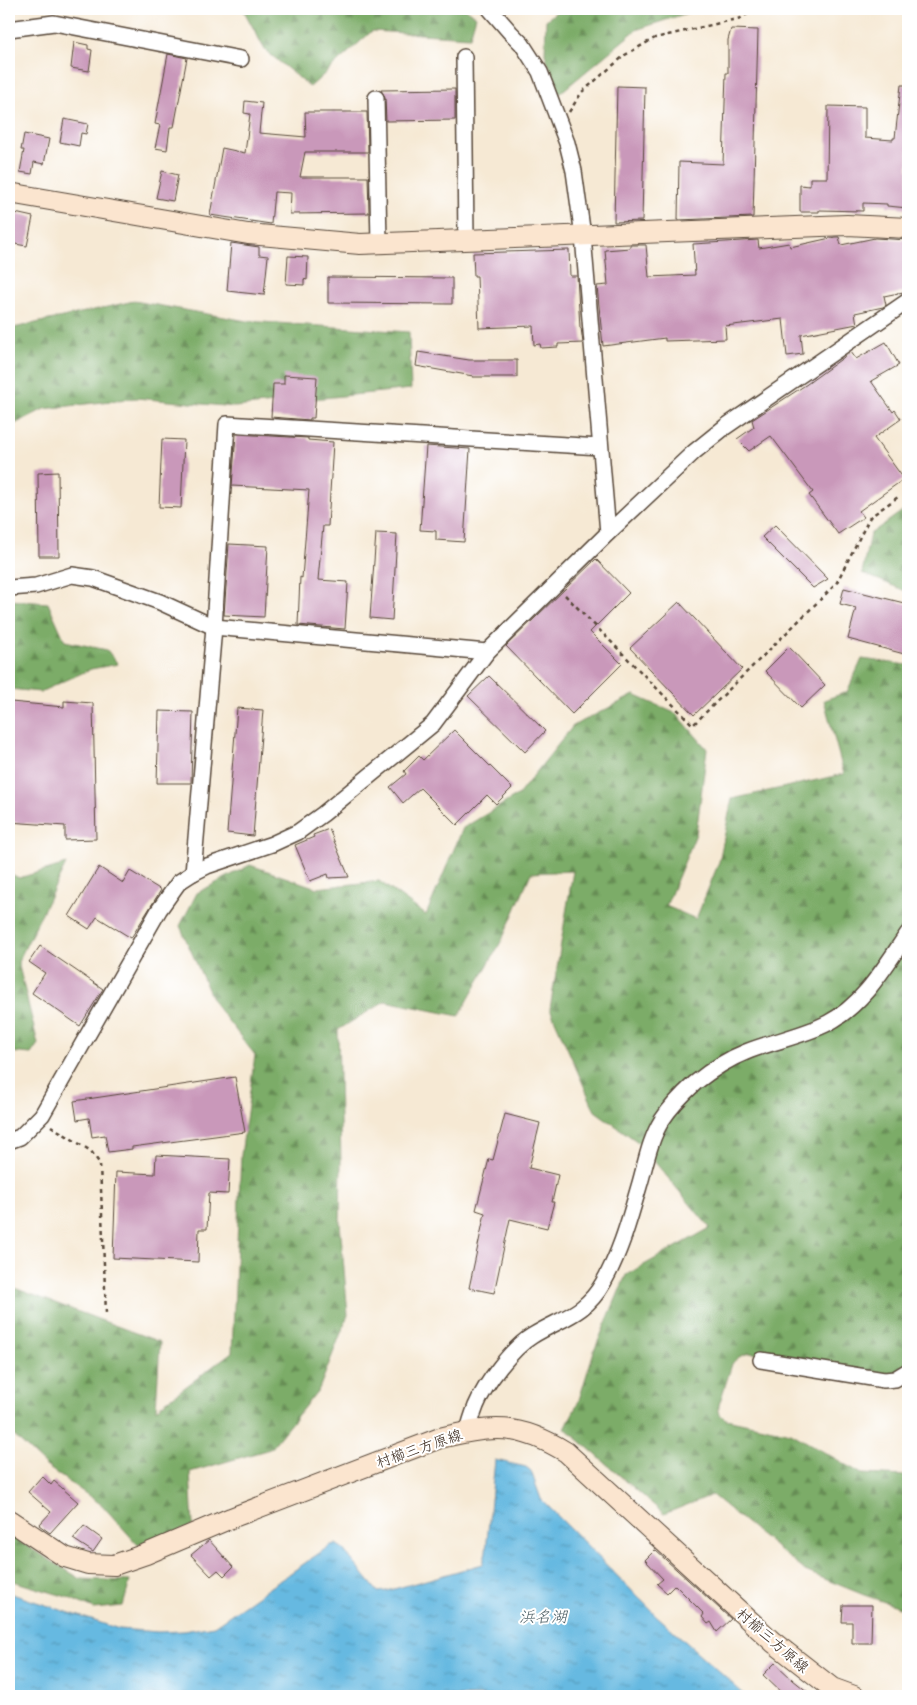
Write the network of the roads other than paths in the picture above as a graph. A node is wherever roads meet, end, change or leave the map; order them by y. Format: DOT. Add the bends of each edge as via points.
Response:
graph roads {
  1 [pos="490,9"];
  2 [pos="9,29"];
  3 [pos="464,57"];
  4 [pos="241,59"];
  5 [pos="376,98"];
  6 [pos="9,192"];
  7 [pos="908,228"];
  8 [pos="583,236"];
  9 [pos="466,240"];
  10 [pos="379,243"];
  11 [pos="908,301"];
  12 [pos="600,447"];
  13 [pos="608,533"];
  14 [pos="9,588"];
  15 [pos="214,627"];
  16 [pos="487,652"];
  17 [pos="193,873"];
  18 [pos="908,933"];
  19 [pos="9,1140"];
  20 [pos="760,1360"];
  21 [pos="908,1371"];
  22 [pos="468,1431"];
  23 [pos="9,1520"];
  24 [pos="854,1696"];
  1 -- 8 [label="street" via="532,57 540,72 574,171"];
  2 -- 4 [label="street" via="54,23"];
  3 -- 9 [label="street"];
  5 -- 10 [label="street"];
  6 -- 10 [label="main road" via="248,234"];
  7 -- 8 [label="main road" via="847,225"];
  8 -- 9 [label="main road"];
  8 -- 12 [label="street"];
  9 -- 10 [label="main road"];
  11 -- 13 [label="street" via="725,427"];
  12 -- 13 [label="street"];
  12 -- 15 [label="street" via="227,424"];
  13 -- 16 [label="street"];
  14 -- 15 [label="street" via="36,586 72,575 93,578 160,602"];
  15 -- 16 [label="street"];
  15 -- 17 [label="street"];
  16 -- 17 [label="street" via="433,724 323,814 298,832 272,844"];
  17 -- 19 [label="street" via="179,882 160,910 42,1115 20,1137"];
  18 -- 22 [label="street" via="870,986 844,1013 816,1028 725,1062 678,1100 654,1136 625,1234 600,1288 583,1308 531,1336 514,1351 482,1394"];
  20 -- 21 [label="street" via="884,1380 895,1379"];
  22 -- 23 [label="main road, 村櫛三方原線" via="375,1462 114,1564 88,1564 65,1557"];
  22 -- 24 [label="main road, 村櫛三方原線" via="505,1428 527,1432 566,1452 773,1642 832,1688"];
}
